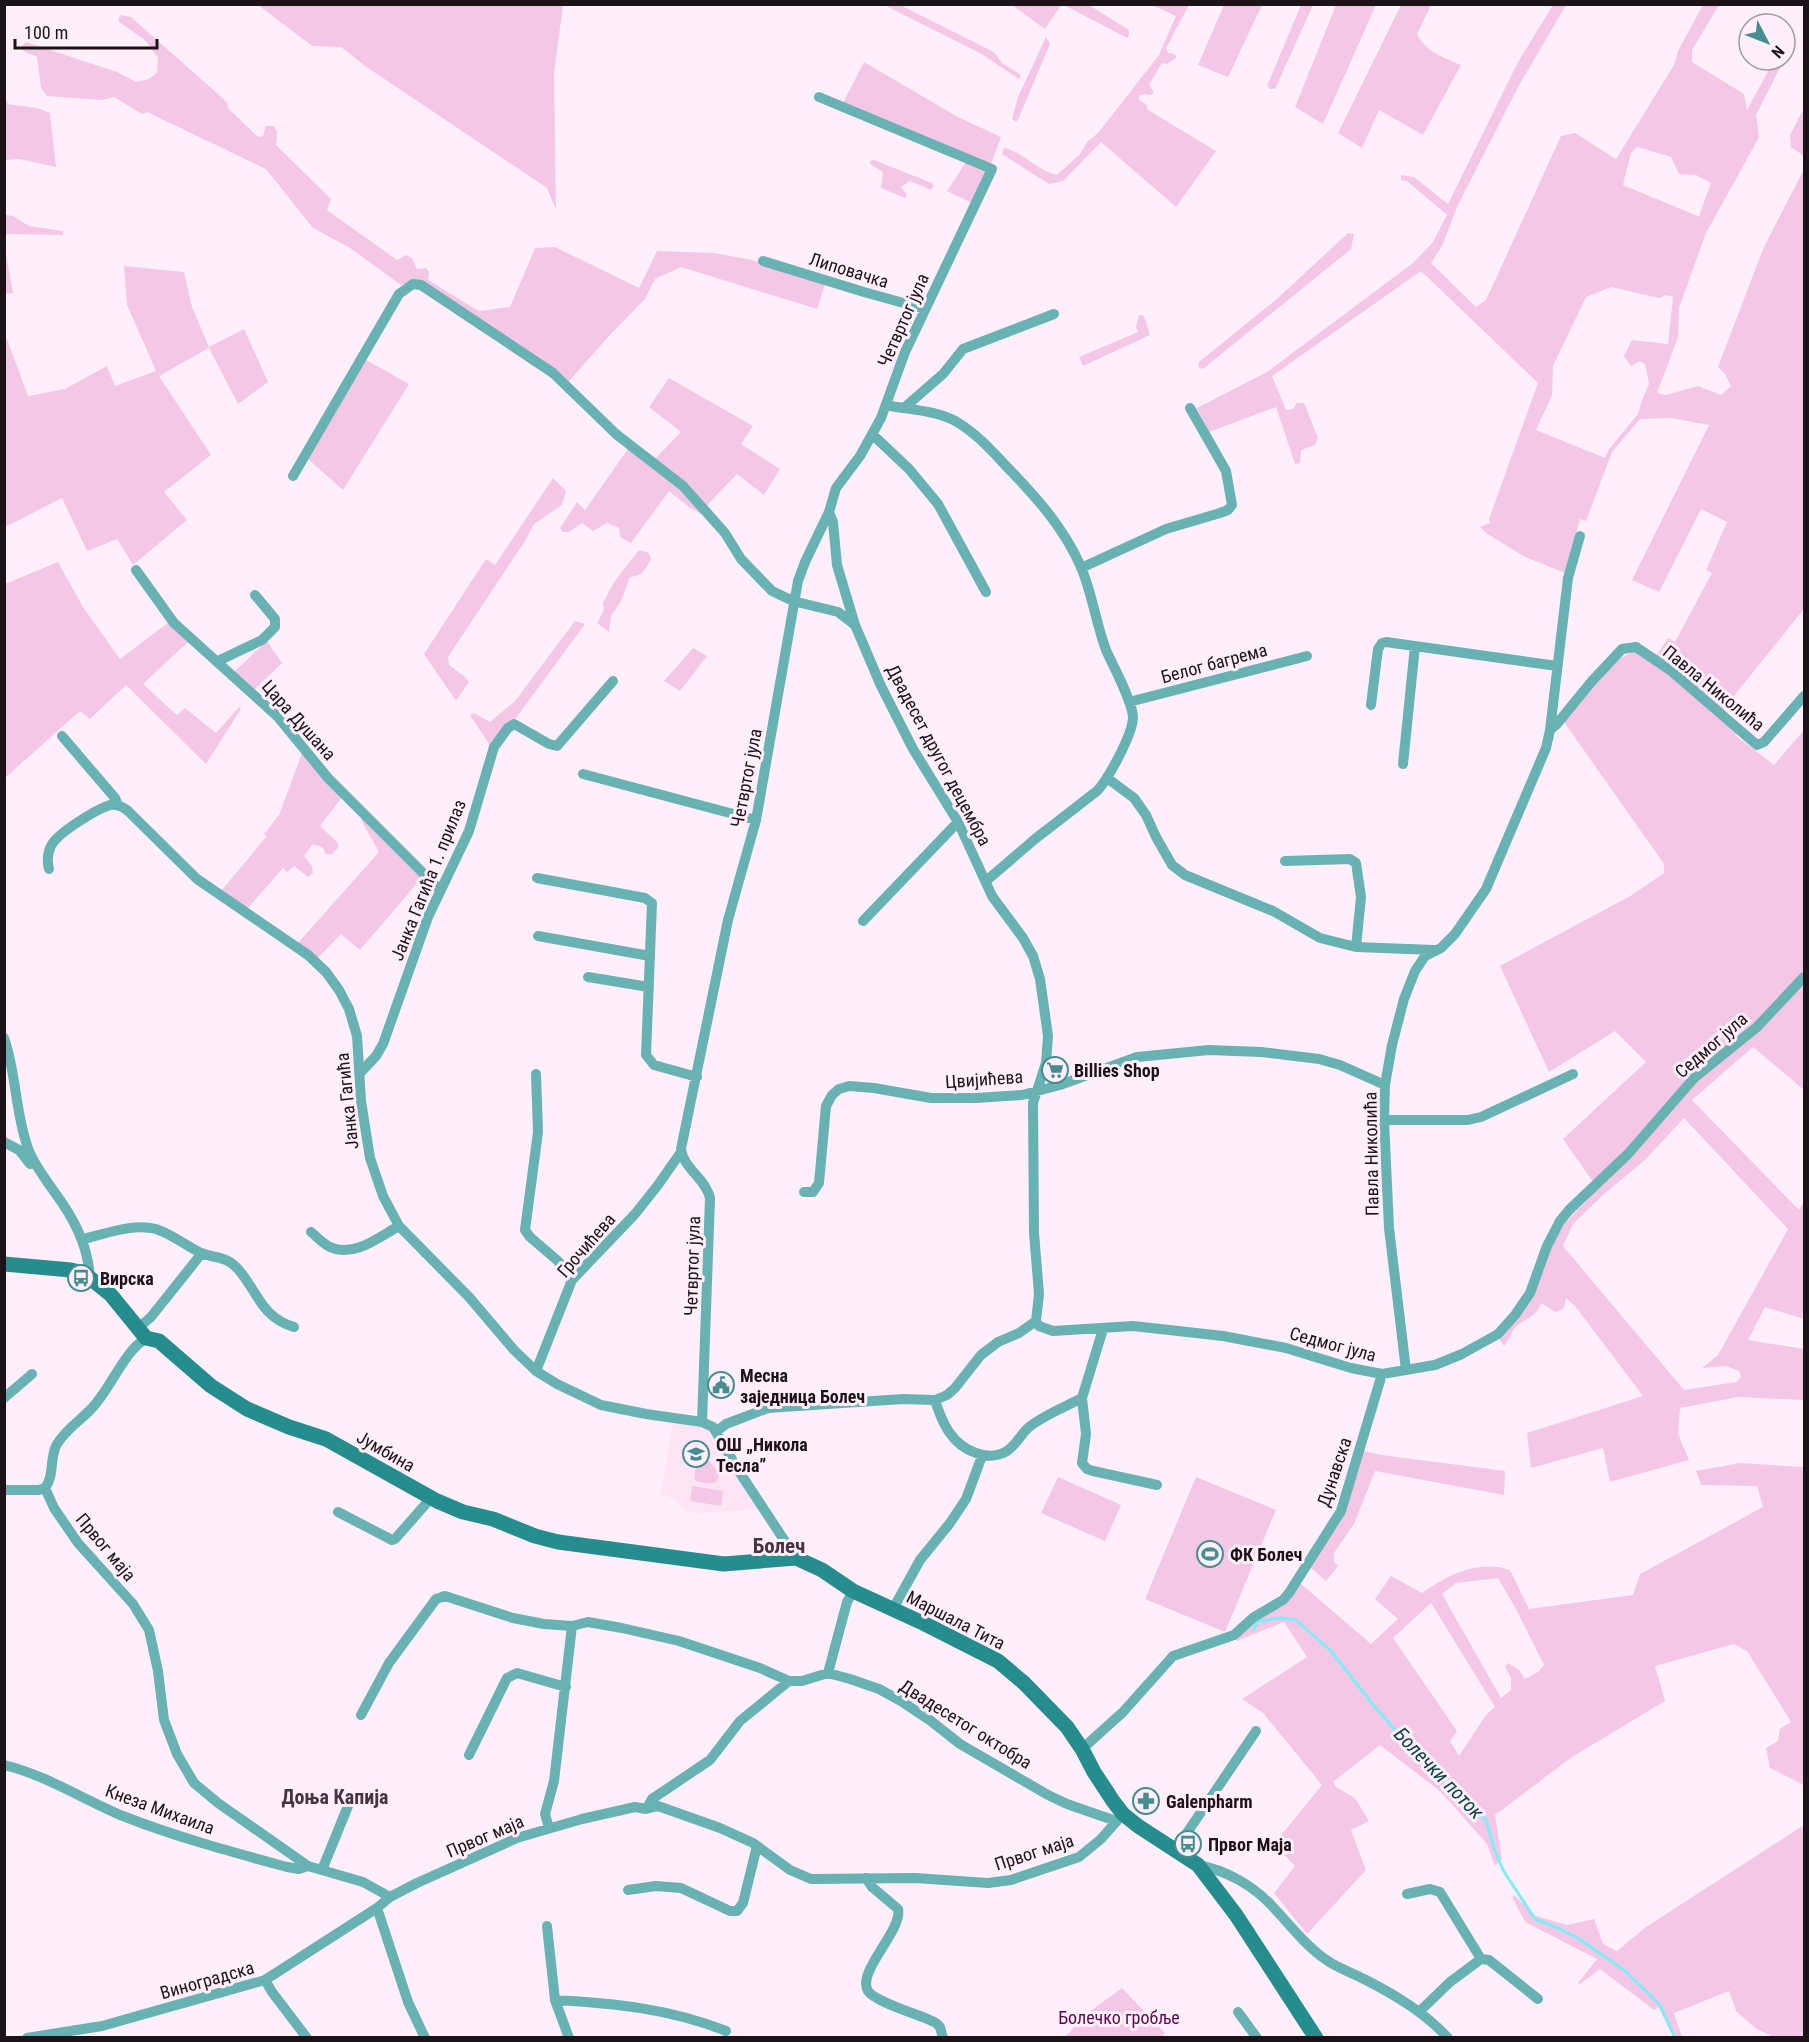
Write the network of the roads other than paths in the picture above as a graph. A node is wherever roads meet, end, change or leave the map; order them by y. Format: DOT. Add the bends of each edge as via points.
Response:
graph roads {
  1 [pos="819,97"];
  2 [pos="763,261"];
  3 [pos="925,309"];
  4 [pos="1054,314"];
  5 [pos="886,405"];
  6 [pos="904,408"];
  7 [pos="1190,408"];
  8 [pos="873,435"];
  9 [pos="293,476"];
  10 [pos="829,512"];
  11 [pos="1580,536"];
  12 [pos="1081,568"];
  13 [pos="136,570"];
  14 [pos="986,592"];
  15 [pos="255,595"];
  16 [pos="793,601"];
  17 [pos="855,625"];
  18 [pos="1415,646"];
  19 [pos="1307,656"];
  20 [pos="218,661"];
  21 [pos="1557,666"];
  22 [pos="614,681"];
  23 [pos="1804,696"];
  24 [pos="1129,702"];
  25 [pos="1371,705"];
  26 [pos="1550,730"];
  27 [pos="62,736"];
  28 [pos="1403,764"];
  29 [pos="583,774"];
  30 [pos="1107,778"];
  31 [pos="118,805"];
  32 [pos="756,819"];
  33 [pos="958,822"];
  34 [pos="1285,861"];
  35 [pos="49,869"];
  36 [pos="537,878"];
  37 [pos="986,881"];
  38 [pos="440,890"];
  39 [pos="863,921"];
  40 [pos="538,936"];
  41 [pos="1356,947"];
  42 [pos="1434,950"];
  43 [pos="650,956"];
  44 [pos="588,977"];
  45 [pos="1804,977"];
  46 [pos="649,987"];
  47 [pos="4,1038"];
  48 [pos="360,1073"];
  49 [pos="536,1074"];
  50 [pos="1573,1074"];
  51 [pos="697,1077"];
  52 [pos="1386,1085"];
  53 [pos="1035,1092"];
  54 [pos="1384,1120"];
  55 [pos="4,1142"];
  56 [pos="681,1152"];
  57 [pos="38,1169"];
  58 [pos="804,1192"];
  59 [pos="399,1226"];
  60 [pos="311,1232"];
  61 [pos="83,1239"];
  62 [pos="202,1253"];
  63 [pos="4,1264"];
  64 [pos="90,1278"];
  65 [pos="572,1281"];
  66 [pos="1036,1321"];
  67 [pos="294,1328"];
  68 [pos="1103,1329"];
  69 [pos="142,1333"];
  70 [pos="1406,1370"];
  71 [pos="536,1371"];
  72 [pos="32,1374"];
  73 [pos="1382,1374"];
  74 [pos="4,1398"];
  75 [pos="1082,1398"];
  76 [pos="935,1400"];
  77 [pos="702,1422"];
  78 [pos="717,1431"];
  79 [pos="982,1456"];
  80 [pos="1157,1485"];
  81 [pos="45,1488"];
  82 [pos="4,1490"];
  83 [pos="431,1498"];
  84 [pos="338,1512"];
  85 [pos="796,1558"];
  86 [pos="853,1591"];
  87 [pos="893,1609"];
  88 [pos="572,1626"];
  89 [pos="828,1673"];
  90 [pos="789,1681"];
  91 [pos="566,1687"];
  92 [pos="361,1715"];
  93 [pos="1256,1731"];
  94 [pos="1082,1749"];
  95 [pos="469,1755"];
  96 [pos="4,1765"];
  97 [pos="350,1801"];
  98 [pos="646,1809"];
  99 [pos="1120,1818"];
  100 [pos="549,1828"];
  101 [pos="757,1846"];
  102 [pos="1176,1849"];
  103 [pos="1198,1865"];
  104 [pos="308,1866"];
  105 [pos="322,1870"];
  106 [pos="866,1878"];
  107 [pos="628,1890"];
  108 [pos="1407,1894"];
  109 [pos="390,1897"];
  110 [pos="377,1908"];
  111 [pos="547,1926"];
  112 [pos="1481,1959"];
  113 [pos="266,1980"];
  114 [pos="1538,1999"];
  115 [pos="555,2000"];
  116 [pos="1420,2011"];
  117 [pos="1238,2012"];
  118 [pos="726,2031"];
  119 [pos="27,2037"];
  120 [pos="307,2037"];
  121 [pos="425,2037"];
  122 [pos="569,2037"];
  123 [pos="943,2037"];
  124 [pos="1257,2037"];
  125 [pos="1316,2037"];
  126 [pos="1448,2037"];
  1 -- 3 [label="street, Четвртог јула" via="992,169"];
  2 -- 3 [label="street, Липовачка"];
  3 -- 5 [label="street, Четвртог јула" via="904,352"];
  4 -- 6 [label="street" via="963,349 943,374"];
  5 -- 6 [label="street"];
  5 -- 8 [label="street, Четвртог јула"];
  6 -- 12 [label="street" via="954,421 982,441 1050,514"];
  7 -- 12 [label="street" via="1226,471 1232,505 1220,513 1166,529"];
  8 -- 10 [label="street, Четвртог јула" via="836,488"];
  8 -- 14 [label="street" via="938,504"];
  9 -- 16 [label="street" via="399,294 413,284 421,285 553,373 616,435 683,486 760,580 781,597"];
  10 -- 16 [label="street, Четвртог јула" via="805,562"];
  10 -- 17 [label="street, Двадесет другог децембра" via="837,565"];
  11 -- 21 [label="street, Павла Николића" via="1568,578"];
  12 -- 24 [label="street" via="1105,646"];
  13 -- 20 [label="street, Цара Душана" via="174,624"];
  15 -- 20 [label="street" via="275,620 275,627 262,640"];
  16 -- 17 [label="street" via="838,612"];
  16 -- 32 [label="street, Четвртог јула"];
  17 -- 33 [label="street, Двадесет другог децембра" via="913,749"];
  18 -- 21 [label="street"];
  18 -- 25 [label="street" via="1386,642 1379,646"];
  18 -- 28 [label="street"];
  19 -- 24 [label="street, Белог багрема"];
  20 -- 38 [label="street, Цара Душана" via="278,717 328,778"];
  21 -- 26 [label="street, Павла Николића"];
  22 -- 38 [label="street, Јанка Гагића 1. прилаз" via="557,746 517,724 508,728 494,747 469,831"];
  23 -- 26 [label="street, Павла Николића" via="1757,745 1670,670 1632,647 1622,649"];
  24 -- 30 [label="street" via="1133,720"];
  26 -- 42 [label="street, Павла Николића" via="1546,748 1486,889 1455,934"];
  27 -- 31 [label="street, Јанка Гагића"];
  29 -- 32 [label="street"];
  30 -- 37 [label="street" via="1097,791"];
  30 -- 41 [label="street" via="1141,807 1168,858 1180,872 1273,911 1320,938"];
  31 -- 35 [label="street" via="110,805 77,823 55,840 47,859"];
  31 -- 48 [label="street, Јанка Гагића" via="197,879 286,938 326,972 354,1022"];
  32 -- 51 [label="street, Четвртог јула" via="728,920"];
  33 -- 37 [label="street, Двадесет другог децембра"];
  33 -- 39 [label="street"];
  34 -- 41 [label="street" via="1350,859 1356,863 1361,897"];
  36 -- 43 [label="street" via="649,899"];
  37 -- 53 [label="street, Двадесет другог децембра" via="1033,956 1040,979 1047,1052"];
  38 -- 48 [label="street, Јанка Гагића 1. прилаз" via="383,1044"];
  40 -- 43 [label="street"];
  41 -- 42 [label="street"];
  42 -- 52 [label="street, Павла Николића" via="1421,961 1408,989 1392,1045"];
  43 -- 46 [label="street"];
  44 -- 46 [label="street"];
  45 -- 70 [label="street, Седмог јула" via="1757,1027 1695,1077 1628,1154 1560,1221 1530,1293 1498,1334 1453,1358"];
  46 -- 51 [label="street" via="646,1055 654,1065"];
  47 -- 57 [label="street" via="26,1142"];
  48 -- 59 [label="street, Јанка Гагића" via="370,1158 382,1196"];
  49 -- 65 [label="street" via="538,1132 525,1230 558,1261"];
  50 -- 54 [label="street" via="1481,1117"];
  51 -- 56 [label="street, Четвртог јула"];
  52 -- 53 [label="street, Цвијићева" via="1319,1059 1209,1050 1137,1057"];
  52 -- 54 [label="street, Павла Николића"];
  53 -- 58 [label="street, Цвијићева" via="931,1098 874,1088 839,1089 826,1106 819,1183 813,1192"];
  53 -- 66 [label="street, Двадесет другог децембра" via="1034,1233 1039,1294"];
  54 -- 70 [label="street, Павла Николића" via="1389,1228"];
  55 -- 57 [label="street" via="19,1150"];
  56 -- 65 [label="street, Грочићева" via="634,1214"];
  56 -- 77 [label="street, Четвртог јула" via="710,1198"];
  57 -- 61 [label="street"];
  59 -- 60 [label="street" via="349,1250 327,1246"];
  59 -- 71 [label="street, Јанка Гагића"];
  61 -- 62 [label="street" via="125,1229 154,1229"];
  61 -- 64 [label="street"];
  62 -- 67 [label="street" via="231,1262 267,1311"];
  62 -- 69 [label="street"];
  63 -- 64 [label="street, Јумбина" via="71,1270"];
  64 -- 69 [label="street, Јумбина" via="111,1295"];
  65 -- 71 [label="street, Грочићева"];
  66 -- 68 [label="street, Седмог јула" via="1053,1331"];
  66 -- 76 [label="street" via="981,1355 956,1388"];
  68 -- 73 [label="street, Седмог јула" via="1134,1326 1223,1336"];
  68 -- 75 [label="street"];
  69 -- 81 [label="street" via="100,1399 57,1444"];
  69 -- 83 [label="street, Јумбина" via="159,1341 247,1410 326,1439"];
  70 -- 73 [label="street, Седмог јула"];
  71 -- 77 [label="street, Јанка Гагића" via="601,1405"];
  72 -- 74 [label="street"];
  73 -- 94 [label="street, Дунавска" via="1341,1510 1289,1593 1234,1635 1173,1656 1123,1712"];
  75 -- 79 [label="street" via="1028,1428 1004,1452"];
  75 -- 80 [label="street" via="1086,1425 1084,1466"];
  76 -- 78 [label="street" via="768,1408"];
  76 -- 79 [label="street" via="949,1434 958,1444"];
  77 -- 78 [label="street"];
  78 -- 85 [label="street"];
  79 -- 87 [label="street" via="966,1499 920,1560"];
  81 -- 82 [label="street"];
  81 -- 104 [label="street, Првог маја" via="78,1543 133,1604 149,1630 159,1671 164,1720 194,1783"];
  83 -- 84 [label="street" via="392,1540"];
  83 -- 85 [label="street, Јумбина" via="550,1540 724,1564"];
  85 -- 86 [label="street, Маршала Тита"];
  86 -- 87 [label="street, Маршала Тита"];
  86 -- 89 [label="street"];
  87 -- 94 [label="street, Маршала Тита" via="1011,1671 1058,1716"];
  88 -- 90 [label="street" via="588,1622 678,1641"];
  88 -- 91 [label="street"];
  88 -- 92 [label="street" via="513,1618 440,1596 390,1663"];
  89 -- 90 [label="street"];
  89 -- 99 [label="street, Двадесетог октобра" via="879,1689 901,1701 960,1744 1048,1795"];
  90 -- 98 [label="street" via="740,1721 710,1760 652,1799"];
  91 -- 95 [label="street" via="517,1673 507,1678"];
  91 -- 100 [label="street" via="554,1781 545,1814"];
  93 -- 102 [label="street"];
  94 -- 99 [label="street, Маршала Тита"];
  96 -- 104 [label="street, Кнеза Михаила" via="123,1816 190,1839 287,1867"];
  97 -- 105 [label="street"];
  98 -- 100 [label="street, Првог маја" via="635,1807"];
  98 -- 101 [label="street, Првог маја" via="658,1806 676,1811"];
  99 -- 102 [label="street, Маршала Тита"];
  99 -- 106 [label="street, Првог маја" via="1079,1857 1011,1880"];
  100 -- 109 [label="street, Првог маја" via="517,1838"];
  101 -- 106 [label="street, Првог маја" via="801,1876"];
  101 -- 107 [label="street" via="737,1911 681,1888"];
  102 -- 103 [label="street, Маршала Тита"];
  103 -- 116 [label="street" via="1223,1872 1249,1887 1326,1960"];
  103 -- 125 [label="street, Маршала Тита" via="1236,1915"];
  104 -- 105 [label="street, Првог маја"];
  105 -- 109 [label="street, Првог маја" via="363,1882"];
  106 -- 123 [label="street" via="899,1913 873,1963 868,1991 936,2023"];
  108 -- 112 [label="street" via="1430,1889 1440,1892"];
  109 -- 110 [label="street, Виноградска"];
  110 -- 113 [label="street, Виноградска"];
  110 -- 121 [label="street" via="408,2002"];
  111 -- 115 [label="street"];
  112 -- 114 [label="street" via="1489,1960"];
  112 -- 116 [label="street"];
  113 -- 119 [label="street, Виноградска" via="102,2026"];
  113 -- 120 [label="street"];
  115 -- 118 [label="street" via="665,2011"];
  115 -- 122 [label="street"];
  116 -- 126 [label="street"];
  117 -- 124 [label="street"];
}
